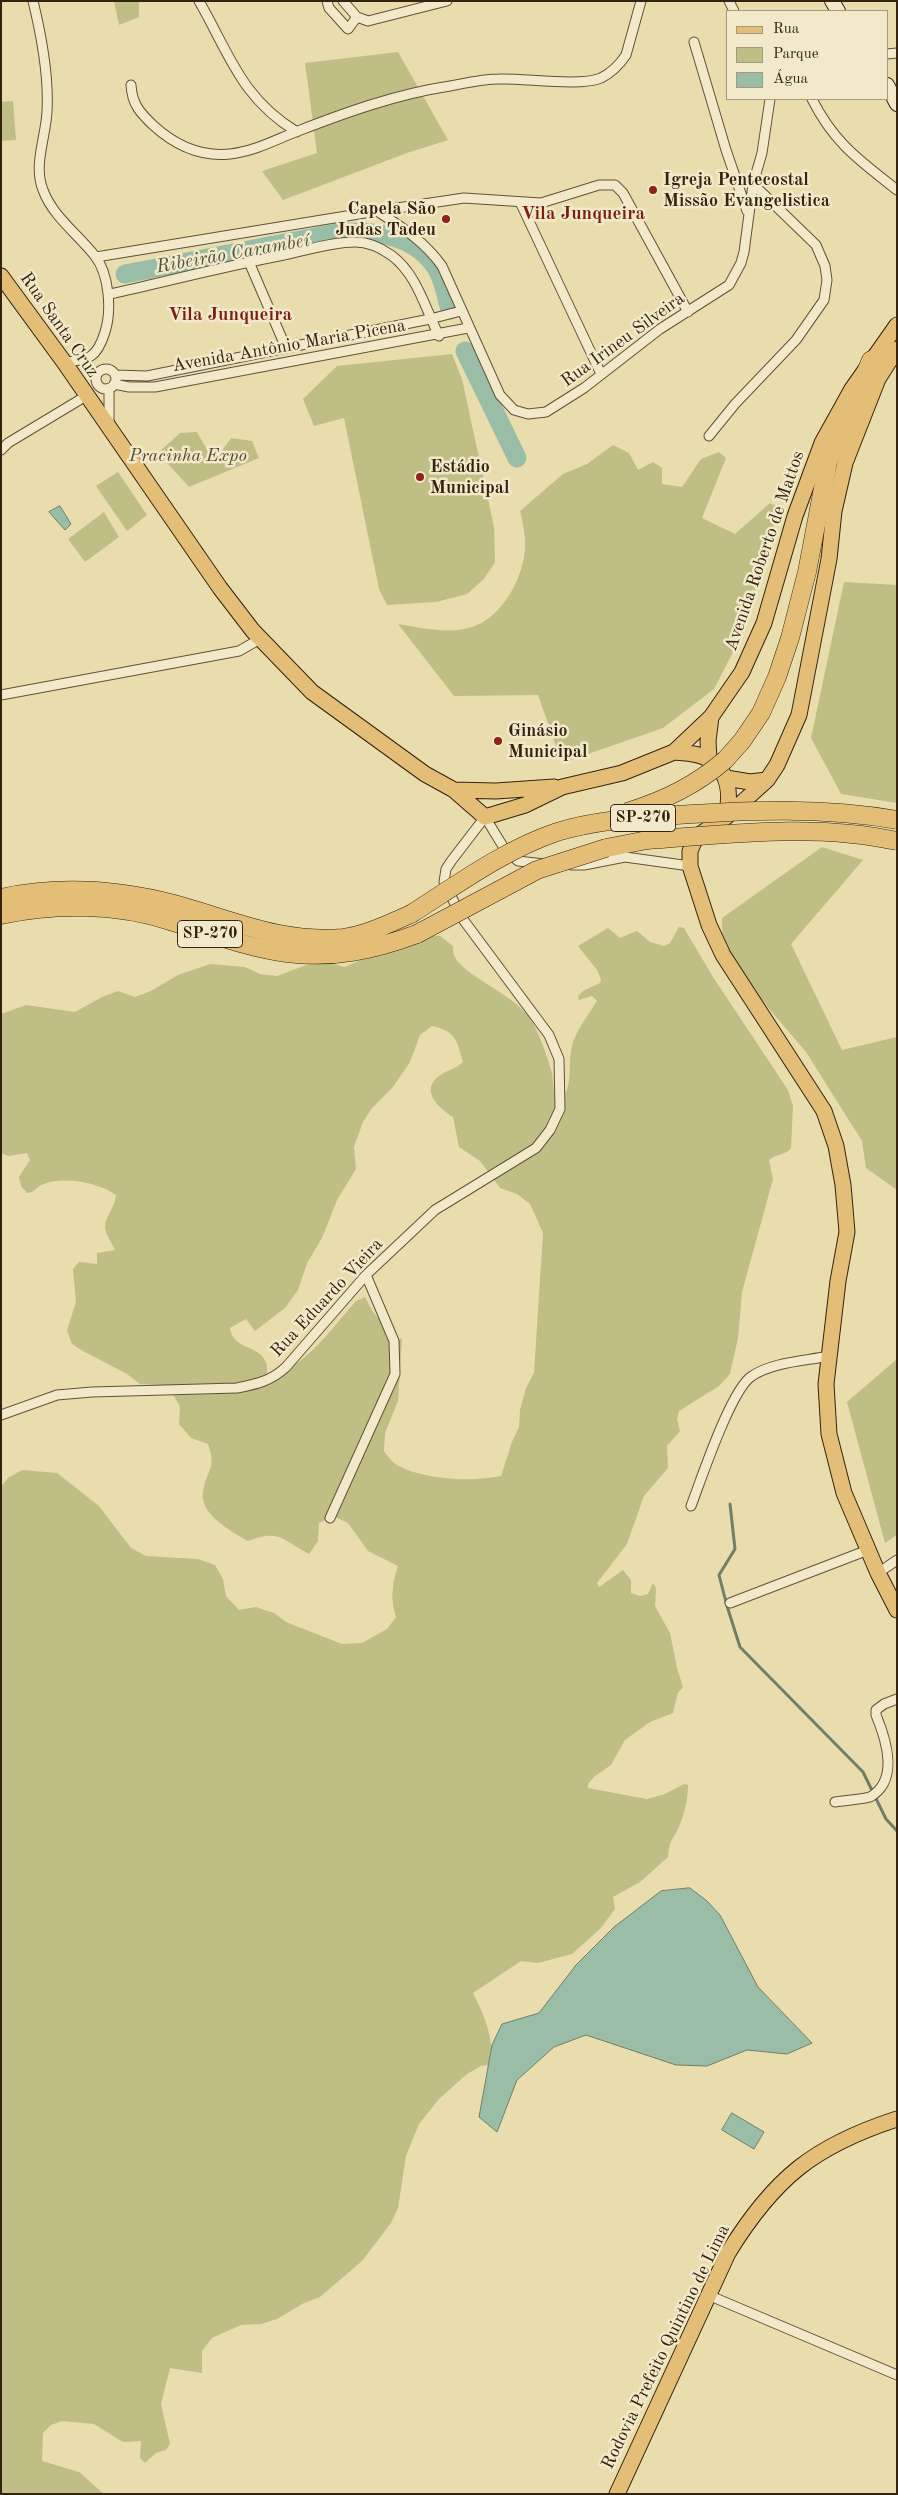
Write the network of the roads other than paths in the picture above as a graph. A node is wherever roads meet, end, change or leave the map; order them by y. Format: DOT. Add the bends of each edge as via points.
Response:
graph roads {
  1 [pos="33,1"];
  2 [pos="199,1"];
  3 [pos="327,1"];
  4 [pos="342,1"];
  5 [pos="447,1"];
  6 [pos="641,1"];
  7 [pos="357,17"];
  8 [pos="694,42"];
  9 [pos="131,85"];
  10 [pos="888,87"];
  11 [pos="770,100"];
  12 [pos="812,100"];
  13 [pos="897,104"];
  14 [pos="297,132"];
  15 [pos="753,184"];
  16 [pos="897,190"];
  17 [pos="521,204"];
  18 [pos="377,211"];
  19 [pos="748,214"];
  20 [pos="96,257"];
  21 [pos="249,262"];
  22 [pos="1,276"];
  23 [pos="110,294"];
  24 [pos="461,311"];
  25 [pos="688,312"];
  26 [pos="430,319"];
  27 [pos="897,325"];
  28 [pos="468,328"];
  29 [pos="439,336"];
  30 [pos="286,348"];
  31 [pos="897,349"];
  32 [pos="91,357"];
  33 [pos="871,360"];
  34 [pos="64,362"];
  35 [pos="100,371"];
  36 [pos="601,374"];
  37 [pos="113,382"];
  38 [pos="86,396"];
  39 [pos="109,427"];
  40 [pos="709,436"];
  41 [pos="1,450"];
  42 [pos="260,639"];
  43 [pos="1,695"];
  44 [pos="711,717"];
  45 [pos="674,752"];
  46 [pos="717,759"];
  47 [pos="726,778"];
  48 [pos="767,780"];
  49 [pos="562,787"];
  50 [pos="454,790"];
  51 [pos="485,817"];
  52 [pos="726,817"];
  53 [pos="897,820"];
  54 [pos="591,823"];
  55 [pos="897,841"];
  56 [pos="690,866"];
  57 [pos="1,898"];
  58 [pos="1,915"];
  59 [pos="366,1275"];
  60 [pos="829,1356"];
  61 [pos="1,1416"];
  62 [pos="690,1506"];
  63 [pos="330,1518"];
  64 [pos="868,1550"];
  65 [pos="897,1560"];
  66 [pos="878,1573"];
  67 [pos="730,1603"];
  68 [pos="897,1610"];
  69 [pos="897,1699"];
  70 [pos="835,1802"];
  71 [pos="897,2119"];
  72 [pos="708,2295"];
  73 [pos="897,2375"];
  74 [pos="617,2494"];
  1 -- 20 [label="street" via="46,86 47,111 40,170 43,190 69,229"];
  2 -- 14 [label="street" via="252,95 264,109"];
  3 -- 7 [label="street" via="329,8 348,29"];
  4 -- 7 [label="street"];
  5 -- 7 [label="street" via="368,21"];
  6 -- 14 [label="street" via="626,55 602,78 574,81 498,79 417,92 376,103"];
  8 -- 19 [label="street"];
  9 -- 14 [label="street" via="133,102 140,113 161,133 188,150 228,154 258,149"];
  10 -- 13 [label="street"];
  11 -- 15 [label="street, Rua Irineu Silveira" via="762,153"];
  12 -- 16 [label="street" via="841,144"];
  15 -- 19 [label="street, Rua Irineu Silveira"];
  15 -- 40 [label="street" via="816,245 825,266 824,300 796,340"];
  17 -- 18 [label="street" via="464,198"];
  17 -- 25 [label="street" via="541,203 599,185 615,185 623,193"];
  17 -- 36 [label="street"];
  18 -- 20 [label="street"];
  18 -- 24 [label="street, Rua Irineu Silveira" via="432,252 442,266"];
  19 -- 25 [label="street, Rua Irineu Silveira" via="741,263 729,286"];
  20 -- 23 [label="street"];
  21 -- 23 [label="street"];
  21 -- 26 [label="street" via="344,243 379,247 392,255 419,288"];
  21 -- 30 [label="street"];
  22 -- 34 [label="main road, Rua Santa Cruz"];
  23 -- 32 [label="street" via="109,321 102,343"];
  24 -- 26 [label="street, Avenida Antônio Maria Picena"];
  24 -- 28 [label="street, Rua Irineu Silveira"];
  25 -- 36 [label="street, Rua Irineu Silveira"];
  26 -- 29 [label="street"];
  26 -- 30 [label="street, Avenida Antônio Maria Picena"];
  27 -- 33 [label="main road, Avenida Roberto de Mattos"];
  28 -- 29 [label="street, Avenida Antônio Maria Picena"];
  28 -- 36 [label="street, Rua Irineu Silveira" via="500,395 514,410 528,414 546,412 568,400"];
  29 -- 37 [label="street, Avenida Antônio Maria Picena" via="154,386 129,388"];
  30 -- 37 [label="street, Avenida Antônio Maria Picena"];
  31 -- 48 [label="main road, SP-270" via="878,379 845,464 834,511 822,602 800,715"];
  32 -- 34 [label="street"];
  32 -- 35 [label="street"];
  33 -- 44 [label="main road, Avenida Roberto de Mattos" via="822,443 794,516 764,623 742,672"];
  33 -- 46 [label="highway" via="828,462 807,572 777,677 762,713 742,741"];
  34 -- 38 [label="main road, Rua Santa Cruz"];
  35 -- 37 [label="street" via="110,370"];
  35 -- 37 [label="street" via="97,382 103,388"];
  37 -- 39 [label="street"];
  38 -- 39 [label="main road, Rua Santa Cruz"];
  38 -- 41 [label="street"];
  39 -- 42 [label="main road, Rua Santa Cruz" via="220,588"];
  42 -- 43 [label="street" via="239,651"];
  42 -- 50 [label="main road, Rua Santa Cruz" via="312,692 425,774"];
  44 -- 45 [label="main road, Avenida Roberto de Mattos"];
  44 -- 46 [label="main road" via="708,741"];
  45 -- 46 [label="main road"];
  45 -- 49 [label="main road, Avenida Roberto de Mattos" via="622,773"];
  46 -- 47 [label="main road"];
  46 -- 54 [label="highway, bridge" via="708,775 678,793"];
  47 -- 48 [label="main road" via="750,782"];
  47 -- 52 [label="main road" via="730,800"];
  48 -- 52 [label="main road, SP-270"];
  49 -- 50 [label="main road"];
  49 -- 51 [label="main road, Avenida Roberto de Mattos" via="525,805"];
  50 -- 51 [label="main road, Rua Santa Cruz"];
  51 -- 56 [label="street" via="504,848 518,861 584,865 625,857"];
  51 -- 59 [label="street, Rua Eduardo Vieira" via="446,869 444,882 462,918 549,1035 559,1059 560,1109 536,1148 435,1210"];
  52 -- 56 [label="main road, SP-270" via="696,837 690,852"];
  53 -- 54 [label="highway, SP-270, bridge" via="814,811 766,810"];
  54 -- 57 [label="highway, SP-270, bridge" via="519,848 411,914 346,938 283,936 175,905 102,890 62,889"];
  55 -- 58 [label="highway, SP-270, bridge" via="850,834 762,832 647,840 606,848 537,870 417,934 356,952 287,953 255,947 168,920 96,908 58,908"];
  56 -- 60 [label="main road" via="709,925 723,954 824,1111 836,1146 847,1232"];
  59 -- 61 [label="street, Rua Eduardo Vieira" via="286,1368 260,1384 237,1388 56,1395"];
  59 -- 63 [label="street" via="394,1341 395,1374"];
  60 -- 62 [label="street" via="776,1366 744,1383"];
  60 -- 64 [label="main road" via="826,1384 829,1434 844,1493"];
  64 -- 66 [label="main road"];
  64 -- 67 [label="street"];
  65 -- 66 [label="street"];
  66 -- 68 [label="main road"];
  69 -- 70 [label="street" via="876,1710 895,1762 886,1788 869,1797"];
  71 -- 72 [label="main road, Rodovia Prefeito Quintino de Lima" via="827,2147 792,2172 746,2222"];
  72 -- 73 [label="street"];
  72 -- 74 [label="main road, Rodovia Prefeito Quintino de Lima"];
}
